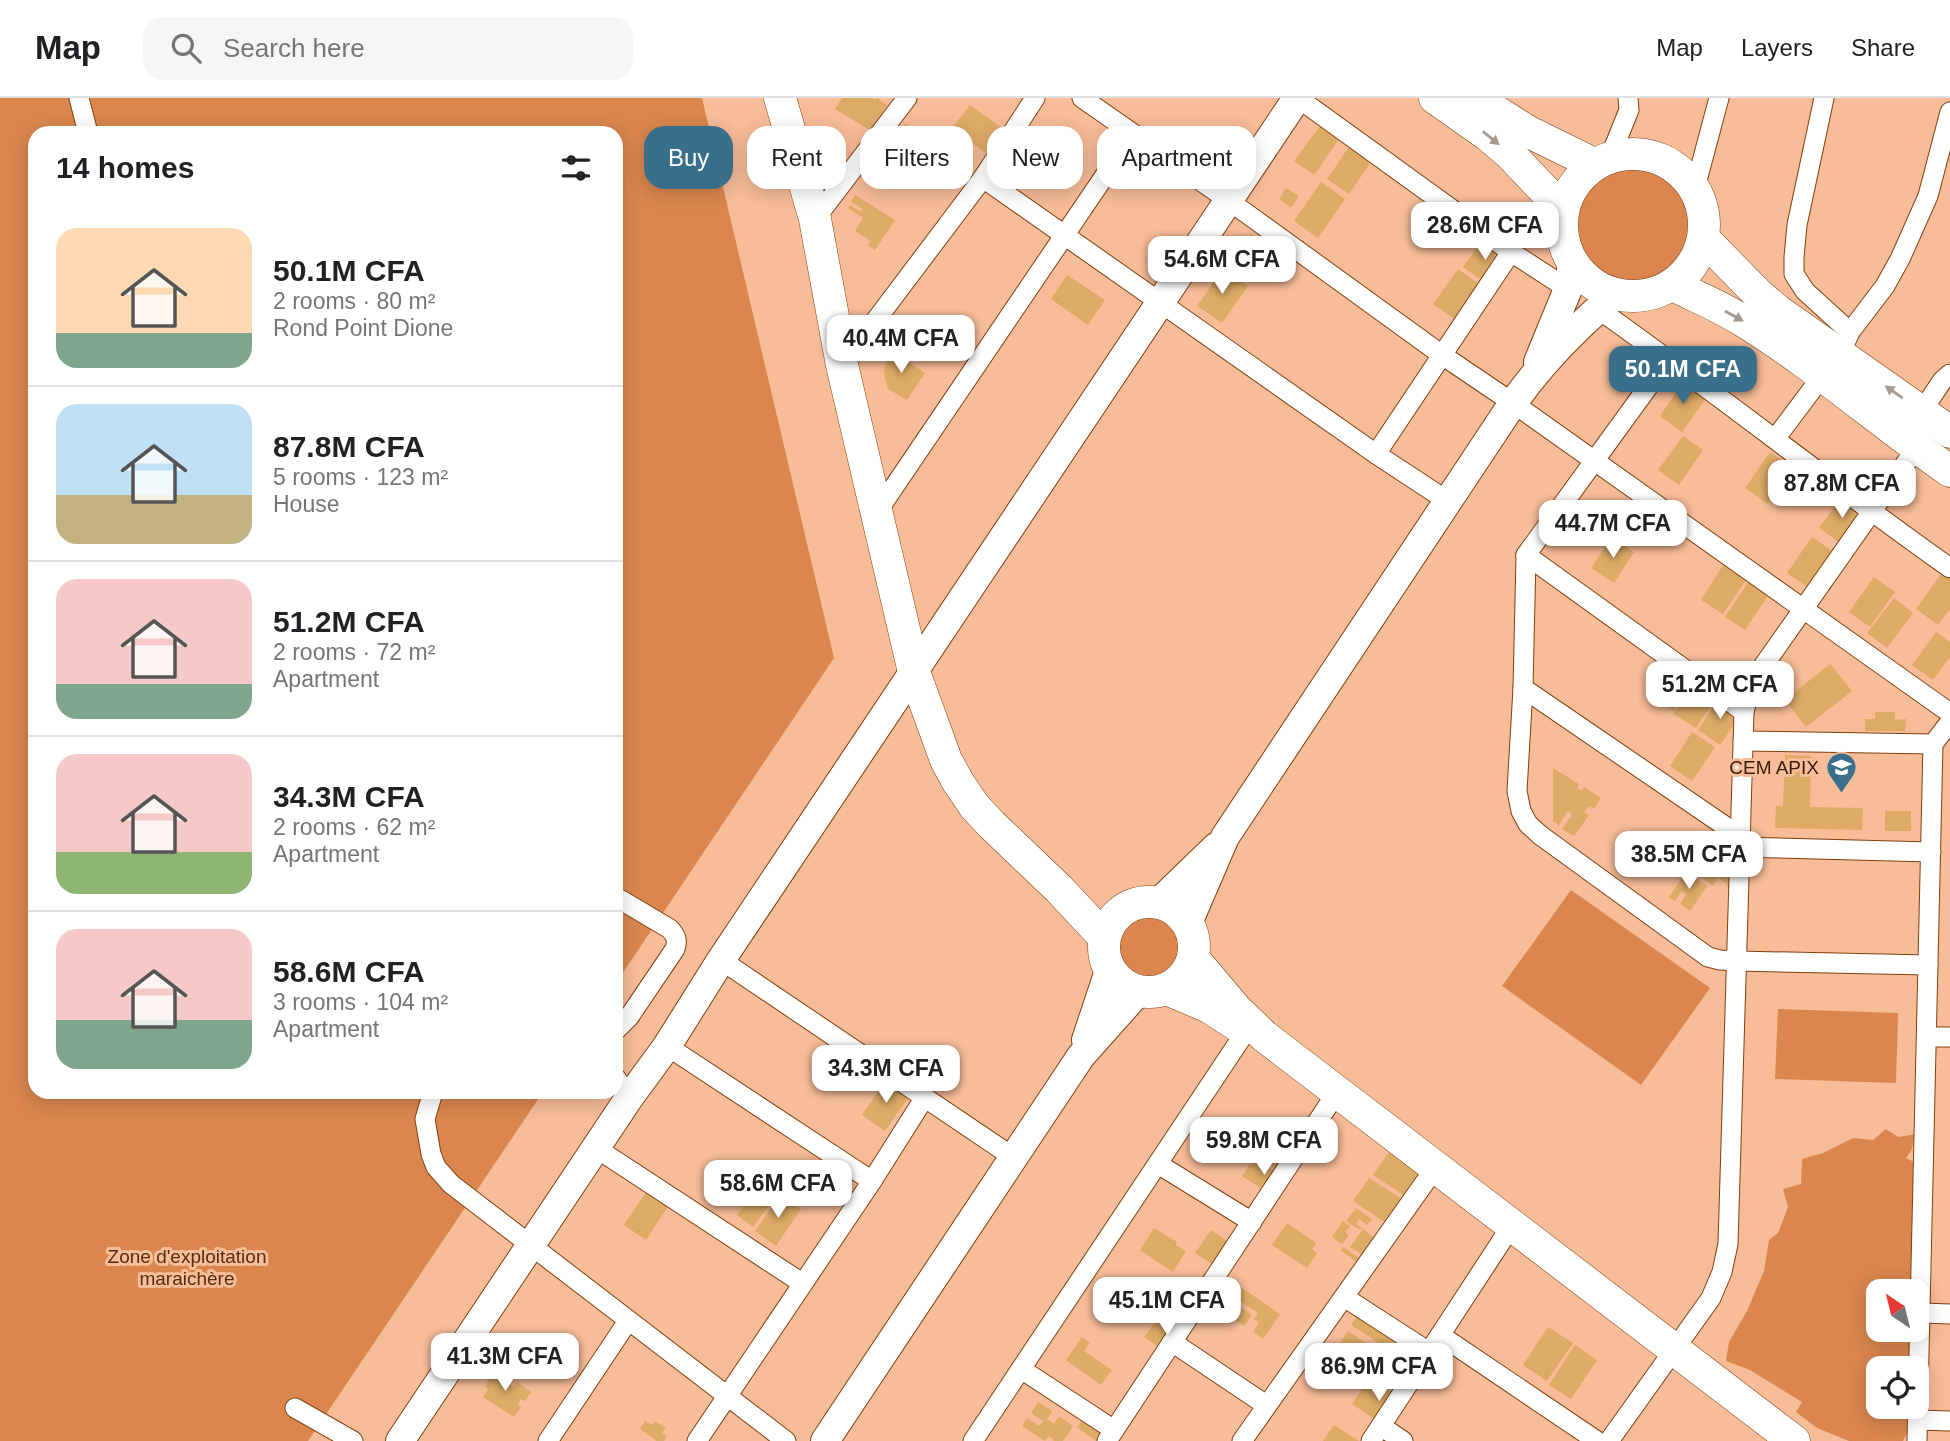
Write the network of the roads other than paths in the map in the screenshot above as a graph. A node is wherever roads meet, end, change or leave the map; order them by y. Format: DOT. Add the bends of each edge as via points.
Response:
graph roads {
  1 [pos="79,98"];
  2 [pos="780,98"];
  3 [pos="908,98"];
  4 [pos="1035,98"];
  5 [pos="1082,98"];
  6 [pos="1297,98"];
  7 [pos="1435,98"];
  8 [pos="1475,98"];
  9 [pos="1628,98"];
  10 [pos="1719,98"];
  11 [pos="1824,98"];
  12 [pos="1950,113"];
  13 [pos="86,126"];
  14 [pos="1122,126"];
  15 [pos="1602,160"];
  16 [pos="984,178"];
  17 [pos="1097,187"];
  18 [pos="1695,188"];
  19 [pos="1212,189"];
  20 [pos="1228,200"];
  21 [pos="1563,210"];
  22 [pos="815,219"];
  23 [pos="1065,235"];
  24 [pos="1703,239"];
  25 [pos="1511,252"];
  26 [pos="1570,276"];
  27 [pos="1673,285"];
  28 [pos="1161,302"];
  29 [pos="1608,302"];
  30 [pos="1838,354"];
  31 [pos="1442,355"];
  32 [pos="1669,358"];
  33 [pos="842,365"];
  34 [pos="1950,374"];
  35 [pos="1532,377"];
  36 [pos="1513,403"];
  37 [pos="1936,421"];
  38 [pos="1775,439"];
  39 [pos="1916,447"];
  40 [pos="1376,454"];
  41 [pos="1594,460"];
  42 [pos="1950,471"];
  43 [pos="1449,502"];
  44 [pos="877,512"];
  45 [pos="1870,512"];
  46 [pos="1526,555"];
  47 [pos="1950,568"];
  48 [pos="1803,609"];
  49 [pos="914,672"];
  50 [pos="1523,688"];
  51 [pos="1744,712"];
  52 [pos="1950,713"];
  53 [pos="1950,722"];
  54 [pos="1742,741"];
  55 [pos="1933,744"];
  56 [pos="1226,838"];
  57 [pos="1741,842"];
  58 [pos="1931,852"];
  59 [pos="1059,889"];
  60 [pos="623,901"];
  61 [pos="1159,902"];
  62 [pos="1125,908"];
  63 [pos="1188,923"];
  64 [pos="1104,937"];
  65 [pos="1194,958"];
  66 [pos="721,960"];
  67 [pos="1737,961"];
  68 [pos="1928,965"];
  69 [pos="1109,971"];
  70 [pos="1152,990"];
  71 [pos="623,1023"];
  72 [pos="1255,1033"];
  73 [pos="1927,1037"];
  74 [pos="1950,1037"];
  75 [pos="667,1046"];
  76 [pos="1081,1056"];
  77 [pos="623,1088"];
  78 [pos="1338,1092"];
  79 [pos="925,1097"];
  80 [pos="431,1099"];
  81 [pos="618,1099"];
  82 [pos="596,1148"];
  83 [pos="1013,1157"];
  84 [pos="1158,1164"];
  85 [pos="1434,1168"];
  86 [pos="872,1181"];
  87 [pos="1252,1222"];
  88 [pos="1512,1225"];
  89 [pos="531,1246"];
  90 [pos="1922,1279"];
  91 [pos="802,1283"];
  92 [pos="1344,1297"];
  93 [pos="1929,1313"];
  94 [pos="1950,1314"];
  95 [pos="628,1321"];
  96 [pos="1440,1335"];
  97 [pos="1172,1342"];
  98 [pos="1920,1342"];
  99 [pos="1674,1349"];
  100 [pos="1429,1352"];
  101 [pos="1021,1369"];
  102 [pos="727,1395"];
  103 [pos="1266,1405"];
  104 [pos="295,1408"];
  105 [pos="1918,1420"];
  106 [pos="1950,1421"];
  107 [pos="1376,1434"];
  108 [pos="1111,1436"];
  109 [pos="353,1441"];
  110 [pos="400,1441"];
  111 [pos="548,1441"];
  112 [pos="697,1441"];
  113 [pos="786,1441"];
  114 [pos="825,1441"];
  115 [pos="973,1441"];
  116 [pos="1241,1441"];
  117 [pos="1403,1441"];
  118 [pos="1597,1441"];
  119 [pos="1609,1441"];
  120 [pos="1794,1441"];
  121 [pos="1917,1441"];
  1 -- 13 [label="street"];
  2 -- 22 [label="main road"];
  3 -- 22 [label="street"];
  4 -- 16 [label="street"];
  5 -- 14 [label="street"];
  6 -- 20 [label="street"];
  6 -- 25 [label="street"];
  7 -- 21 [label="main road, one-way" via="1489,136"];
  8 -- 15 [label="main road" via="1527,131"];
  9 -- 15 [label="street" via="1629,110"];
  10 -- 18 [label="street"];
  11 -- 30 [label="street" via="1797,225 1794,274"];
  12 -- 30 [label="street" via="1928,197 1900,259"];
  15 -- 18 [label="main road" via="1628,153 1654,156 1678,168"];
  15 -- 21 [label="main road" via="1580,176"];
  16 -- 23 [label="street"];
  16 -- 33 [label="street"];
  17 -- 23 [label="street"];
  18 -- 24 [label="main road" via="1704,213"];
  19 -- 20 [label="street"];
  20 -- 28 [label="street"];
  20 -- 31 [label="street"];
  21 -- 26 [label="main road" via="1562,238"];
  22 -- 33 [label="main road"];
  23 -- 28 [label="street"];
  23 -- 44 [label="street"];
  24 -- 27 [label="main road" via="1697,257"];
  24 -- 30 [label="main road" via="1769,303"];
  25 -- 26 [label="street"];
  25 -- 31 [label="street"];
  26 -- 29 [label="main road" via="1600,289"];
  26 -- 35 [label="street"];
  27 -- 29 [label="main road"];
  27 -- 30 [label="main road, one-way" via="1738,317"];
  28 -- 40 [label="street"];
  28 -- 49 [label="street"];
  29 -- 32 [label="street"];
  29 -- 35 [label="street"];
  37 -- 30 [label="main road, one-way"];
  30 -- 38 [label="street"];
  30 -- 39 [label="main road"];
  31 -- 36 [label="street"];
  31 -- 40 [label="street"];
  32 -- 38 [label="street"];
  32 -- 41 [label="street"];
  33 -- 44 [label="main road"];
  34 -- 37 [label="street" via="1942,381"];
  35 -- 36 [label="street"];
  36 -- 41 [label="street"];
  36 -- 43 [label="street"];
  37 -- 39 [label="street"];
  38 -- 45 [label="street"];
  39 -- 42 [label="main road"];
  39 -- 45 [label="street"];
  40 -- 43 [label="street"];
  41 -- 46 [label="street"];
  41 -- 48 [label="street"];
  43 -- 56 [label="street"];
  44 -- 49 [label="main road"];
  45 -- 47 [label="street"];
  45 -- 48 [label="street"];
  46 -- 50 [label="street"];
  46 -- 51 [label="street"];
  48 -- 51 [label="street" via="1759,671"];
  48 -- 52 [label="street"];
  49 -- 59 [label="main road" via="958,782 975,807"];
  49 -- 66 [label="street"];
  50 -- 57 [label="street"];
  50 -- 67 [label="street" via="1517,791 1528,824 1707,957"];
  51 -- 54 [label="street"];
  53 -- 55 [label="street"];
  54 -- 55 [label="street"];
  54 -- 57 [label="street"];
  55 -- 58 [label="street"];
  56 -- 61 [label="street"];
  56 -- 63 [label="street"];
  57 -- 58 [label="street"];
  57 -- 67 [label="street"];
  58 -- 68 [label="street"];
  59 -- 62 [label="main road"];
  59 -- 64 [label="main road"];
  60 -- 71 [label="street" via="670,929 677,942"];
  61 -- 62 [label="main road"];
  61 -- 63 [label="main road" via="1176,909"];
  62 -- 64 [label="main road" via="1111,920"];
  63 -- 65 [label="main road"];
  64 -- 69 [label="main road"];
  65 -- 70 [label="main road" via="1179,981"];
  65 -- 72 [label="main road"];
  66 -- 75 [label="street"];
  66 -- 79 [label="street"];
  67 -- 68 [label="street"];
  67 -- 99 [label="street" via="1728,1244 1711,1298"];
  68 -- 73 [label="street"];
  69 -- 70 [label="main road" via="1122,984"];
  69 -- 76 [label="street"];
  70 -- 72 [label="main road" via="1209,1007"];
  70 -- 76 [label="street"];
  72 -- 78 [label="main road"];
  72 -- 84 [label="street"];
  73 -- 74 [label="street"];
  73 -- 90 [label="street"];
  75 -- 77 [label="street"];
  75 -- 86 [label="street"];
  76 -- 83 [label="street"];
  78 -- 85 [label="main road"];
  78 -- 87 [label="street"];
  79 -- 83 [label="street"];
  79 -- 86 [label="street"];
  80 -- 89 [label="street" via="425,1119 436,1167"];
  81 -- 82 [label="street"];
  82 -- 89 [label="street"];
  82 -- 91 [label="street"];
  83 -- 114 [label="street"];
  84 -- 87 [label="street"];
  84 -- 101 [label="street"];
  85 -- 88 [label="main road"];
  85 -- 92 [label="street"];
  86 -- 91 [label="street"];
  87 -- 97 [label="street"];
  88 -- 96 [label="street"];
  88 -- 99 [label="main road"];
  89 -- 95 [label="street"];
  89 -- 110 [label="street"];
  91 -- 102 [label="street"];
  92 -- 100 [label="street"];
  92 -- 103 [label="street"];
  93 -- 94 [label="street"];
  95 -- 102 [label="street"];
  95 -- 111 [label="street"];
  96 -- 100 [label="street"];
  96 -- 118 [label="street"];
  97 -- 103 [label="street"];
  97 -- 108 [label="street"];
  98 -- 105 [label="street"];
  99 -- 119 [label="street"];
  99 -- 120 [label="main road"];
  100 -- 107 [label="street"];
  101 -- 108 [label="street"];
  101 -- 115 [label="street"];
  102 -- 112 [label="street"];
  102 -- 113 [label="street"];
  103 -- 116 [label="street"];
  104 -- 109 [label="street"];
  105 -- 106 [label="street"];
  105 -- 121 [label="street"];
  107 -- 117 [label="street"];
}
